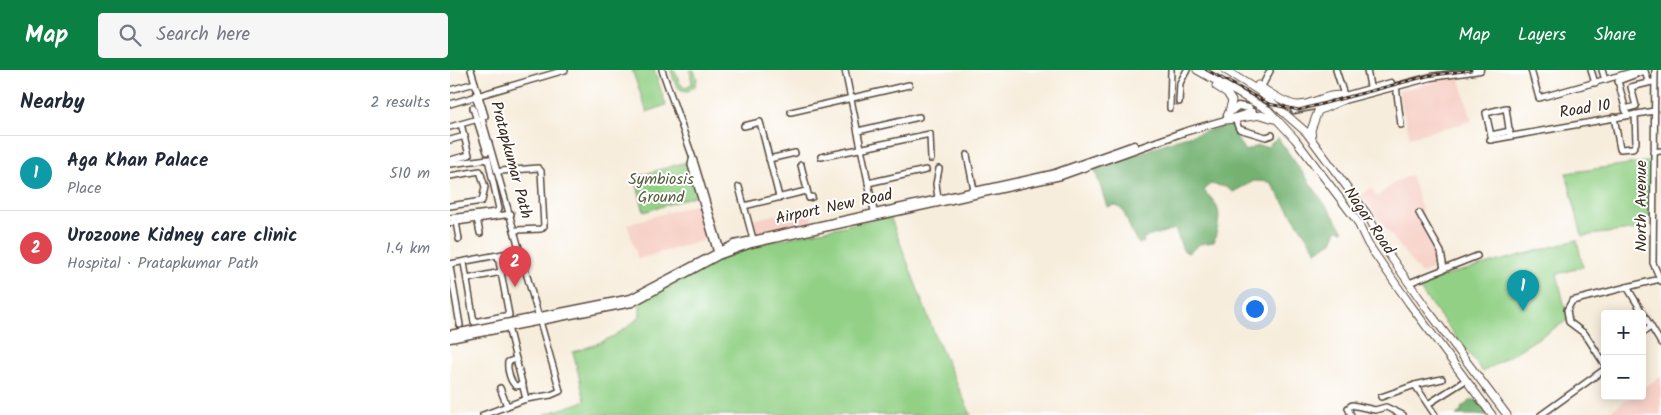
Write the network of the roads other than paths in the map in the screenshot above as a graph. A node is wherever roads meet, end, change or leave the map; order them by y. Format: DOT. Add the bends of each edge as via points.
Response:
graph roads {
  1 [pos="471,70"];
  2 [pos="565,70"];
  3 [pos="662,70"];
  4 [pos="845,70"];
  5 [pos="1171,70"];
  6 [pos="1187,70"];
  7 [pos="1197,70"];
  8 [pos="1224,70"];
  9 [pos="1234,70"];
  10 [pos="1336,70"];
  11 [pos="1367,70"];
  12 [pos="1480,70"];
  13 [pos="1531,70"];
  14 [pos="1591,70"];
  15 [pos="1602,70"];
  16 [pos="1639,70"];
  17 [pos="1655,70"];
  18 [pos="1270,71"];
  19 [pos="1444,71"];
  20 [pos="1620,73"];
  21 [pos="1205,75"];
  22 [pos="1661,77"];
  23 [pos="1605,80"];
  24 [pos="1652,81"];
  25 [pos="1595,83"];
  26 [pos="475,84"];
  27 [pos="909,85"];
  28 [pos="1396,86"];
  29 [pos="1260,89"];
  30 [pos="450,90"];
  31 [pos="1371,91"];
  32 [pos="478,95"];
  33 [pos="851,98"];
  34 [pos="1344,99"];
  35 [pos="1178,102"];
  36 [pos="450,104"];
  37 [pos="1661,104"];
  38 [pos="473,108"];
  39 [pos="1170,108"];
  40 [pos="1294,108"];
  41 [pos="1654,108"];
  42 [pos="1251,110"];
  43 [pos="791,112"];
  44 [pos="1626,112"];
  45 [pos="1635,114"];
  46 [pos="919,117"];
  47 [pos="1227,117"];
  48 [pos="1614,117"];
  49 [pos="479,118"];
  50 [pos="1235,119"];
  51 [pos="461,124"];
  52 [pos="1282,125"];
  53 [pos="1401,125"];
  54 [pos="744,126"];
  55 [pos="450,127"];
  56 [pos="858,131"];
  57 [pos="1661,132"];
  58 [pos="1654,133"];
  59 [pos="1510,134"];
  60 [pos="465,136"];
  61 [pos="1272,136"];
  62 [pos="450,140"];
  63 [pos="1313,140"];
  64 [pos="862,149"];
  65 [pos="1661,151"];
  66 [pos="487,152"];
  67 [pos="1654,152"];
  68 [pos="795,153"];
  69 [pos="495,156"];
  70 [pos="967,156"];
  71 [pos="821,157"];
  72 [pos="931,158"];
  73 [pos="769,159"];
  74 [pos="450,160"];
  75 [pos="450,164"];
  76 [pos="800,165"];
  77 [pos="939,168"];
  78 [pos="926,170"];
  79 [pos="501,171"];
  80 [pos="1661,175"];
  81 [pos="450,176"];
  82 [pos="1653,177"];
  83 [pos="868,183"];
  84 [pos="498,185"];
  85 [pos="485,187"];
  86 [pos="739,187"];
  87 [pos="974,190"];
  88 [pos="806,191"];
  89 [pos="812,197"];
  90 [pos="779,198"];
  91 [pos="938,198"];
  92 [pos="450,206"];
  93 [pos="744,206"];
  94 [pos="1661,209"];
  95 [pos="1653,211"];
  96 [pos="1419,213"];
  97 [pos="511,214"];
  98 [pos="875,214"];
  99 [pos="450,218"];
  100 [pos="477,219"];
  101 [pos="453,222"];
  102 [pos="517,230"];
  103 [pos="480,233"];
  104 [pos="459,239"];
  105 [pos="753,239"];
  106 [pos="520,251"];
  107 [pos="720,253"];
  108 [pos="498,256"];
  109 [pos="1390,256"];
  110 [pos="1477,256"];
  111 [pos="524,261"];
  112 [pos="464,262"];
  113 [pos="1380,262"];
  114 [pos="1395,263"];
  115 [pos="450,266"];
  116 [pos="1444,269"];
  117 [pos="1385,270"];
  118 [pos="501,272"];
  119 [pos="467,279"];
  120 [pos="1660,280"];
  121 [pos="1409,283"];
  122 [pos="1627,287"];
  123 [pos="540,319"];
  124 [pos="460,325"];
  125 [pos="508,327"];
  126 [pos="1651,327"];
  127 [pos="1646,330"];
  128 [pos="450,334"];
  129 [pos="450,339"];
  130 [pos="1661,343"];
  131 [pos="516,359"];
  132 [pos="1601,359"];
  133 [pos="1601,373"];
  134 [pos="1442,379"];
  135 [pos="1466,380"];
  136 [pos="523,385"];
  137 [pos="1416,385"];
  138 [pos="500,388"];
  139 [pos="1381,397"];
  140 [pos="526,399"];
  141 [pos="1428,404"];
  142 [pos="507,406"];
  143 [pos="1373,413"];
  144 [pos="483,415"];
  145 [pos="1351,415"];
  146 [pos="1403,415"];
  147 [pos="1435,415"];
  148 [pos="1492,415"];
  149 [pos="1507,415"];
  150 [pos="1541,415"];
  1 -- 26 [label="street"];
  2 -- 32 [label="street"];
  3 -- 107 [label="street"];
  4 -- 33 [label="street"];
  5 -- 39 [label="street"];
  6 -- 35 [label="street" via="1180,83"];
  7 -- 21 [label="highway, Nagar Road"];
  8 -- 29 [label="highway, Nagar Road"];
  9 -- 29 [label="highway"];
  10 -- 34 [label="street"];
  11 -- 31 [label="street"];
  12 -- 19 [label="main road"];
  13 -- 25 [label="street" via="1539,98"];
  14 -- 25 [label="street"];
  15 -- 23 [label="street"];
  16 -- 20 [label="street"];
  17 -- 24 [label="street, North Avenue"];
  18 -- 29 [label="street"];
  19 -- 28 [label="main road"];
  19 -- 31 [label="main road"];
  20 -- 23 [label="street"];
  21 -- 47 [label="highway" via="1229,95 1232,104"];
  21 -- 52 [label="highway, Nagar Road" via="1253,100"];
  22 -- 24 [label="street"];
  23 -- 25 [label="street"];
  24 -- 41 [label="street, North Avenue"];
  24 -- 44 [label="street" via="1631,87 1636,106"];
  24 -- 44 [label="street" via="1645,71 1618,81"];
  26 -- 30 [label="street"];
  26 -- 32 [label="street"];
  27 -- 33 [label="street"];
  28 -- 31 [label="main road"];
  28 -- 53 [label="street"];
  29 -- 34 [label="highway" via="1290,104 1312,102 1338,94"];
  29 -- 63 [label="highway, Nagar Road"];
  31 -- 34 [label="main road"];
  32 -- 36 [label="street"];
  32 -- 49 [label="street, Pratapkumar Path"];
  32 -- 69 [label="street, Pratapkumar Path"];
  33 -- 43 [label="street"];
  33 -- 56 [label="street"];
  34 -- 40 [label="main road"];
  34 -- 63 [label="highway" via="1318,111 1311,130"];
  37 -- 41 [label="street, Road 10"];
  38 -- 49 [label="street"];
  41 -- 45 [label="street, Road 10"];
  41 -- 58 [label="street, North Avenue"];
  42 -- 47 [label="main road"];
  44 -- 45 [label="street, Road 10"];
  44 -- 48 [label="street, Road 10"];
  45 -- 48 [label="street" via="1636,143 1635,147 1628,149 1619,147"];
  46 -- 56 [label="street"];
  47 -- 50 [label="highway"];
  47 -- 87 [label="main road, Airport New Road" via="1155,137 1065,170"];
  47 -- 98 [label="main road, Airport New Road" via="1061,176"];
  48 -- 59 [label="street, Road 10"];
  49 -- 51 [label="street"];
  49 -- 66 [label="street"];
  49 -- 69 [label="street, Pratapkumar Path"];
  50 -- 52 [label="highway" via="1265,115"];
  50 -- 61 [label="street" via="1239,129"];
  51 -- 55 [label="street"];
  51 -- 60 [label="street"];
  52 -- 113 [label="highway, Nagar Road" via="1357,221"];
  54 -- 73 [label="street" via="760,122"];
  56 -- 64 [label="street"];
  57 -- 58 [label="street"];
  58 -- 67 [label="street, North Avenue"];
  59 -- 59 [label="street, Road 10" via="1491,138 1486,113 1506,108"];
  60 -- 62 [label="street"];
  60 -- 74 [label="street" via="469,155"];
  63 -- 109 [label="highway, Nagar Road" via="1367,214"];
  64 -- 71 [label="street"];
  64 -- 72 [label="street" via="930,134"];
  64 -- 83 [label="street"];
  65 -- 67 [label="street"];
  67 -- 82 [label="street, North Avenue"];
  68 -- 73 [label="street"];
  69 -- 79 [label="street, Pratapkumar Path"];
  69 -- 84 [label="street, Pratapkumar Path"];
  70 -- 87 [label="street"];
  73 -- 90 [label="street"];
  75 -- 84 [label="street" via="488,159"];
  76 -- 88 [label="street"];
  77 -- 91 [label="street"];
  78 -- 83 [label="street"];
  79 -- 97 [label="street, Pratapkumar Path"];
  79 -- 102 [label="street" via="538,168 541,171 544,226 541,229"];
  80 -- 82 [label="street"];
  81 -- 85 [label="street" via="480,171"];
  82 -- 95 [label="street, North Avenue"];
  83 -- 98 [label="street"];
  84 -- 85 [label="street"];
  84 -- 97 [label="street, Pratapkumar Path"];
  84 -- 99 [label="street" via="498,211"];
  85 -- 92 [label="street" via="482,201"];
  86 -- 93 [label="street"];
  87 -- 91 [label="main road, Airport New Road"];
  88 -- 89 [label="street" via="809,198"];
  88 -- 90 [label="street"];
  90 -- 93 [label="street"];
  91 -- 98 [label="main road, Airport New Road"];
  93 -- 105 [label="street"];
  94 -- 95 [label="street"];
  95 -- 120 [label="street, North Avenue" via="1653,263"];
  96 -- 116 [label="street" via="1441,252"];
  97 -- 100 [label="street"];
  97 -- 102 [label="street, Pratapkumar Path"];
  97 -- 106 [label="street, Pratapkumar Path"];
  98 -- 105 [label="main road, Airport New Road"];
  98 -- 107 [label="main road, Airport New Road"];
  100 -- 101 [label="street"];
  100 -- 103 [label="street"];
  101 -- 104 [label="street"];
  102 -- 111 [label="street, Pratapkumar Path"];
  105 -- 107 [label="main road, Airport New Road"];
  106 -- 108 [label="street"];
  106 -- 111 [label="street, Pratapkumar Path"];
  107 -- 123 [label="main road, Airport New Road" via="631,298"];
  108 -- 112 [label="street"];
  108 -- 118 [label="street"];
  109 -- 113 [label="highway" via="1387,261"];
  109 -- 114 [label="highway, Nagar Road"];
  110 -- 116 [label="street"];
  111 -- 123 [label="street, Pratapkumar Path"];
  112 -- 115 [label="street"];
  112 -- 119 [label="street"];
  113 -- 117 [label="highway, Nagar Road"];
  114 -- 117 [label="highway" via="1389,264"];
  114 -- 121 [label="highway, Nagar Road"];
  115 -- 124 [label="street"];
  116 -- 121 [label="street"];
  117 -- 135 [label="highway, Nagar Road"];
  118 -- 119 [label="street"];
  118 -- 119 [label="street" via="509,315 495,318 474,322"];
  120 -- 122 [label="street"];
  121 -- 149 [label="highway, Nagar Road"];
  122 -- 126 [label="street"];
  122 -- 132 [label="street" via="1572,301 1567,310 1569,322 1585,334"];
  123 -- 125 [label="main road, Airport New Road"];
  123 -- 128 [label="main road, Airport New Road"];
  123 -- 140 [label="street, Pratapkumar Path" via="560,391"];
  125 -- 129 [label="main road, Airport New Road"];
  125 -- 131 [label="street"];
  126 -- 127 [label="street"];
  126 -- 130 [label="street"];
  131 -- 136 [label="street"];
  131 -- 136 [label="street" via="508,362 508,366 514,385"];
  133 -- 150 [label="street"];
  134 -- 137 [label="street"];
  135 -- 141 [label="street"];
  135 -- 148 [label="highway, Nagar Road"];
  136 -- 140 [label="street"];
  137 -- 139 [label="street"];
  137 -- 141 [label="street"];
  138 -- 142 [label="street"];
  140 -- 142 [label="street"];
  141 -- 147 [label="street"];
  142 -- 144 [label="street"];
  143 -- 145 [label="street" via="1350,405"];
  143 -- 146 [label="street" via="1386,408"];
}
